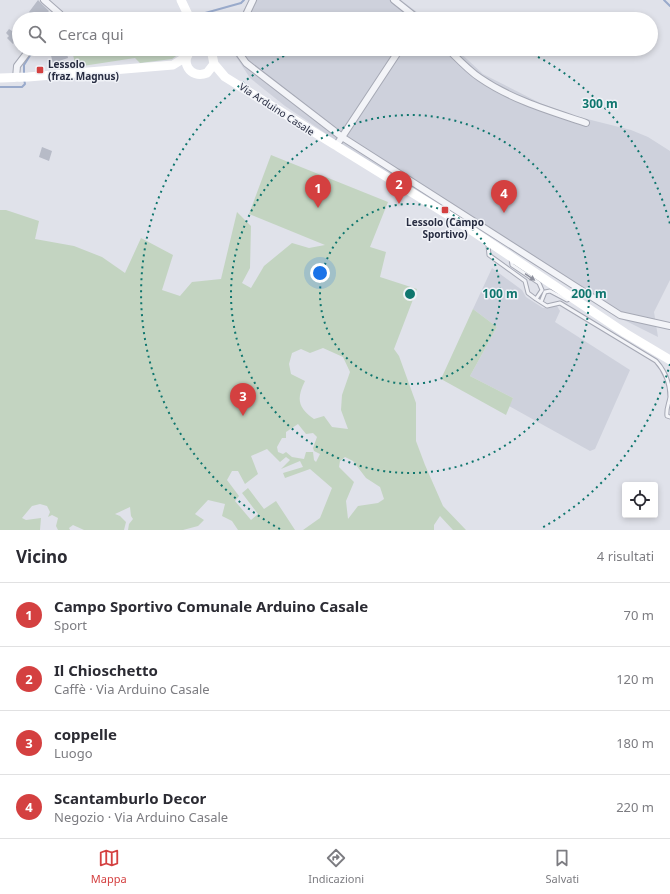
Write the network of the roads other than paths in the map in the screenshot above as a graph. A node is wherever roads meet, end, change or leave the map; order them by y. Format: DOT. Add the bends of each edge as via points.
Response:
graph roads {
  1 [pos="44,0"];
  2 [pos="181,0"];
  3 [pos="253,0"];
  4 [pos="394,0"];
  5 [pos="58,12"];
  6 [pos="187,12"];
  7 [pos="247,12"];
  8 [pos="409,12"];
  9 [pos="25,56"];
  10 [pos="211,56"];
  11 [pos="212,56"];
  12 [pos="241,56"];
  13 [pos="395,56"];
  14 [pos="456,56"];
  15 [pos="186,57"];
  16 [pos="172,65"];
  17 [pos="188,69"];
  18 [pos="207,73"];
  19 [pos="226,77"];
  20 [pos="0,78"];
  21 [pos="22,78"];
  22 [pos="586,123"];
  23 [pos="342,138"];
  24 [pos="336,146"];
  25 [pos="488,242"];
  26 [pos="510,257"];
  27 [pos="572,298"];
  28 [pos="536,300"];
  29 [pos="541,302"];
  30 [pos="670,326"];
  31 [pos="666,354"];
  32 [pos="670,360"];
  33 [pos="670,417"];
  1 -- 5 [label="street"];
  2 -- 6 [label="main road"];
  3 -- 7 [label="street"];
  4 -- 8 [label="street"];
  9 -- 21 [label="street" via="17,66"];
  10 -- 18 [label="main road"];
  11 -- 19 [label="main road"];
  12 -- 23 [label="street" via="246,63"];
  13 -- 23 [label="street"];
  14 -- 22 [label="street" via="478,77 495,88 536,107"];
  15 -- 16 [label="main road"];
  15 -- 17 [label="main road"];
  16 -- 17 [label="main road"];
  16 -- 21 [label="main road"];
  17 -- 18 [label="main road" via="197,75"];
  18 -- 19 [label="main road"];
  19 -- 24 [label="main road, Via Arduino Casale"];
  20 -- 21 [label="main road"];
  23 -- 24 [label="street"];
  23 -- 30 [label="street" via="620,315"];
  24 -- 25 [label="main road"];
  25 -- 26 [label="main road"];
  25 -- 28 [label="lane" via="490,255 525,281 528,292"];
  26 -- 27 [label="main road"];
  26 -- 28 [label="lane, one-way" via="512,265 539,283 542,290"];
  27 -- 29 [label="lane" via="567,300 550,291 545,292"];
  27 -- 31 [label="main road" via="646,346"];
  28 -- 29 [label="lane"];
  29 -- 33 [label="lane" via="547,306 560,303 656,361 664,370 669,382 670,397 666,406 667,416"];
  31 -- 32 [label="main road"];
}
